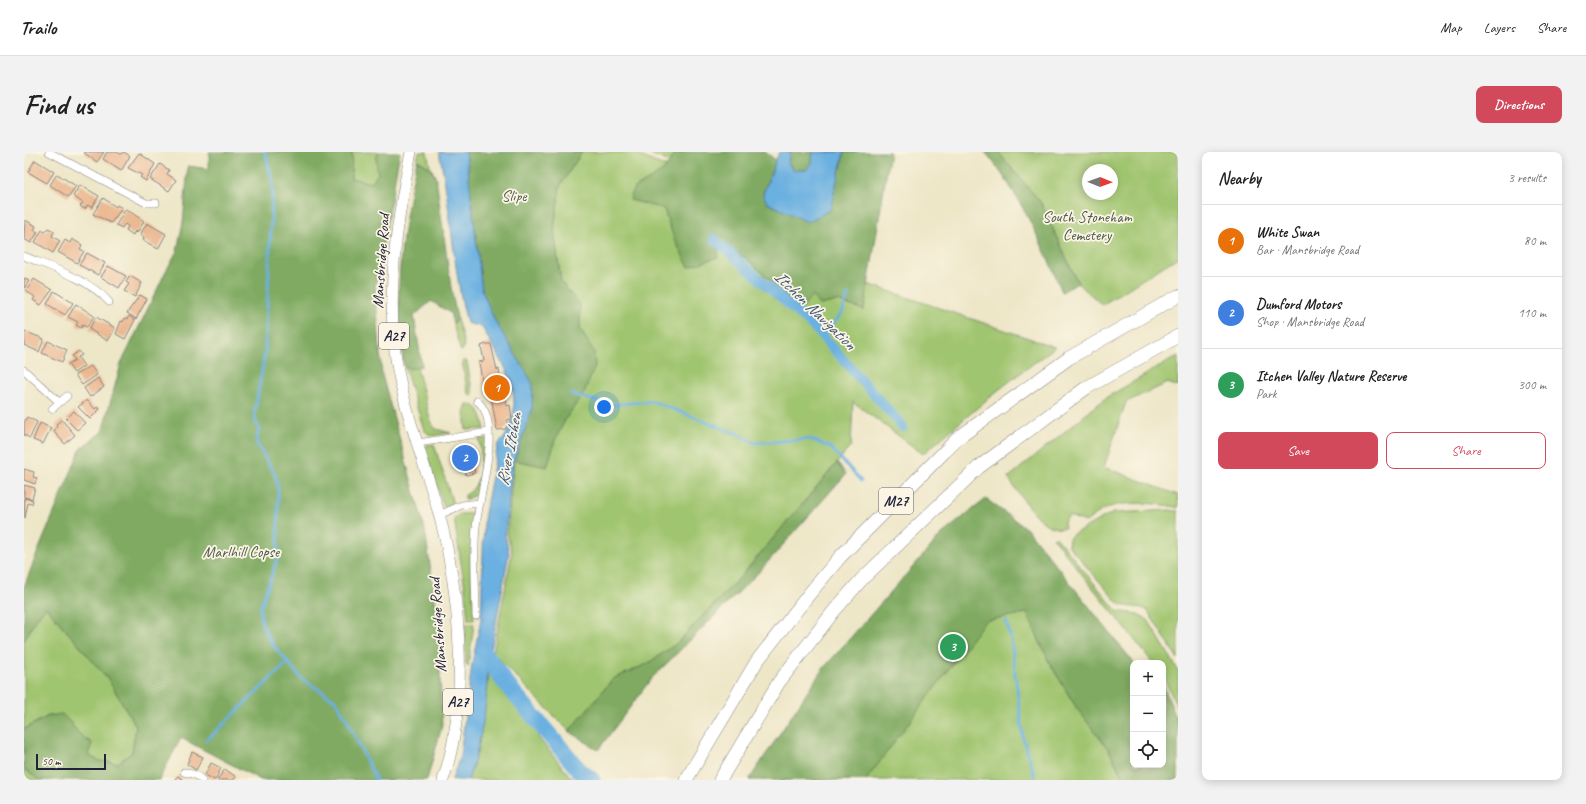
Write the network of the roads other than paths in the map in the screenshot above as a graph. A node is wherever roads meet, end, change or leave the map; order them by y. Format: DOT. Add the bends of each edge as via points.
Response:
graph roads {
  1 [pos="49,152"];
  2 [pos="411,152"];
  3 [pos="156,203"];
  4 [pos="24,256"];
  5 [pos="1178,296"];
  6 [pos="109,302"];
  7 [pos="1178,336"];
  8 [pos="24,370"];
  9 [pos="67,396"];
  10 [pos="477,401"];
  11 [pos="59,402"];
  12 [pos="52,410"];
  13 [pos="489,432"];
  14 [pos="418,443"];
  15 [pos="480,503"];
  16 [pos="439,515"];
  17 [pos="476,616"];
  18 [pos="184,772"];
  19 [pos="202,780"];
  20 [pos="443,780"];
  21 [pos="686,780"];
  22 [pos="720,780"];
  1 -- 3 [label="street" via="146,203"];
  2 -- 14 [label="main road, Mansbridge Road / A27" via="400,207 393,268 393,310 398,373"];
  4 -- 6 [label="street" via="80,281 102,293"];
  5 -- 21 [label="highway, M27" via="1069,358 958,438 840,557 810,593 756,661"];
  7 -- 22 [label="highway, M27" via="1086,388 978,467 862,578 779,682"];
  8 -- 11 [label="street"];
  9 -- 11 [label="street"];
  10 -- 13 [label="street" via="484,409"];
  11 -- 12 [label="street"];
  13 -- 14 [label="street"];
  13 -- 15 [label="street" via="487,471"];
  14 -- 16 [label="main road, Mansbridge Road / A27"];
  15 -- 16 [label="street" via="462,505"];
  15 -- 17 [label="street" via="475,548"];
  16 -- 20 [label="main road, Mansbridge Road / A27" via="454,595 458,653 457,718"];
  18 -- 19 [label="street" via="196,775"];
}
